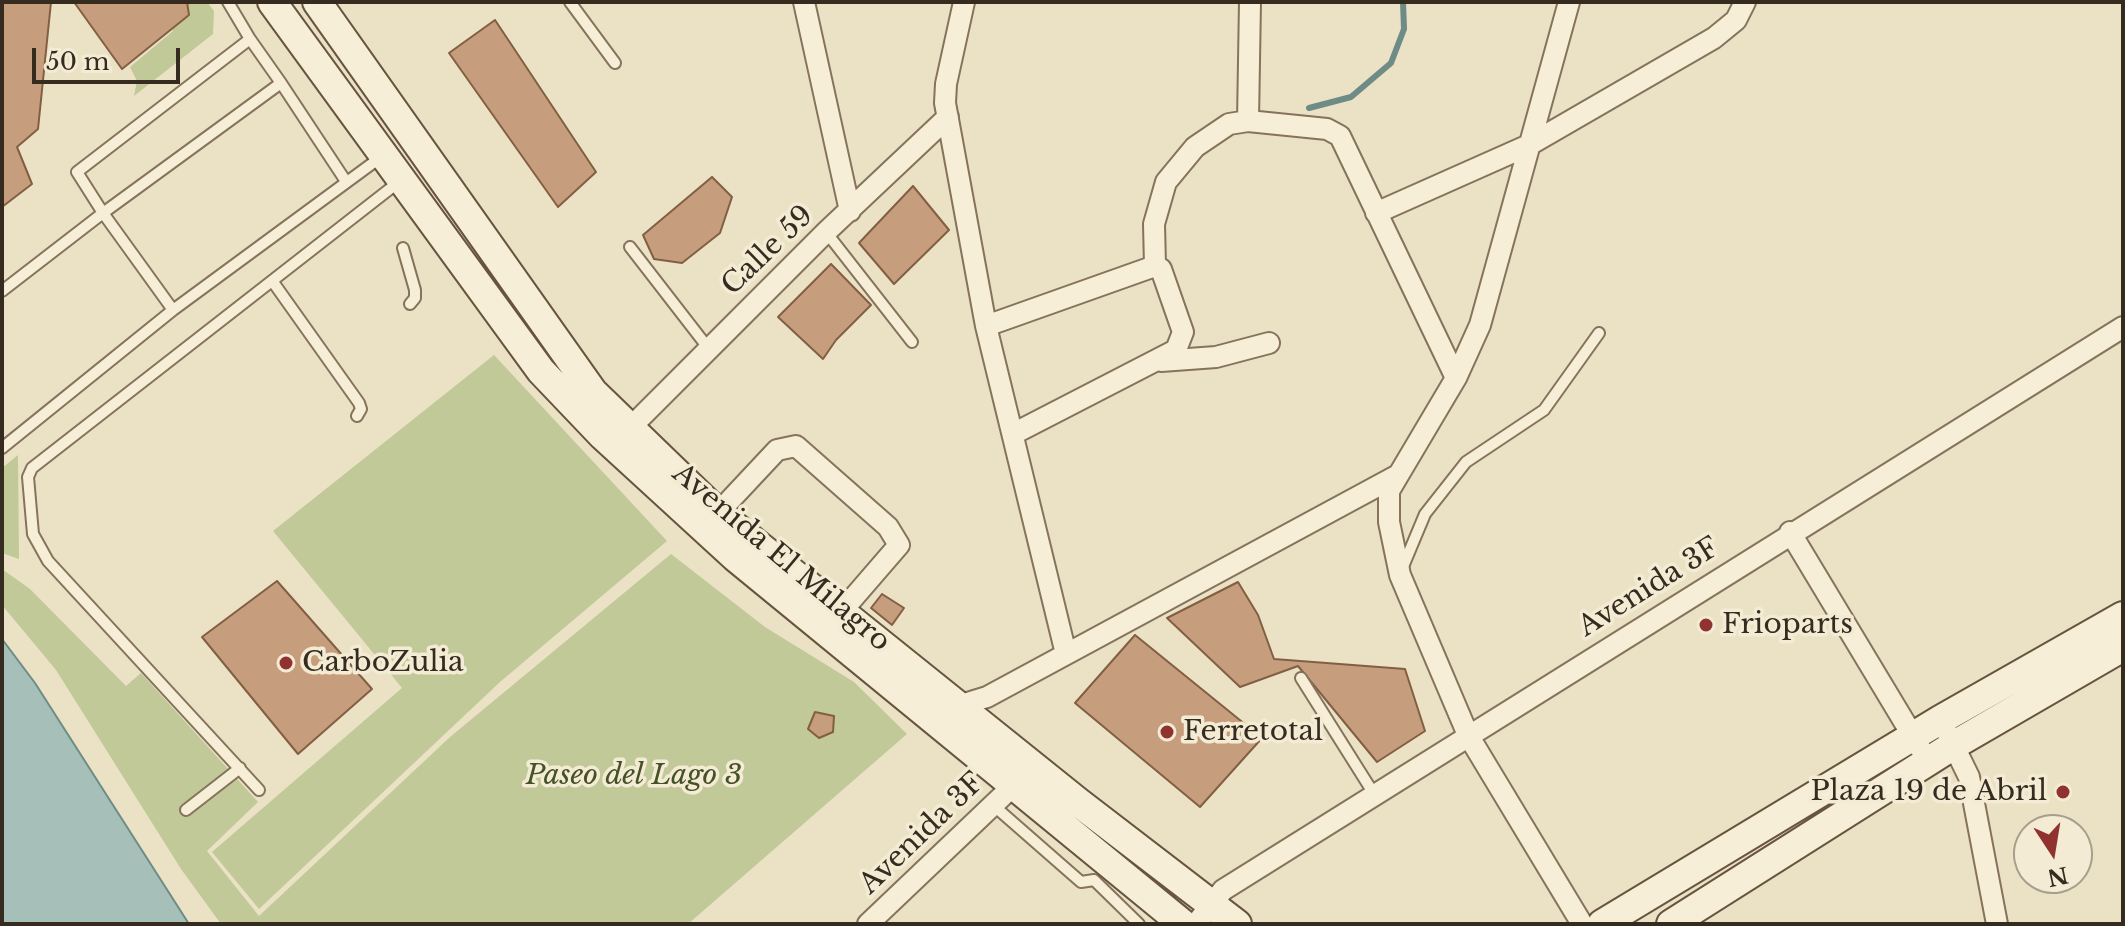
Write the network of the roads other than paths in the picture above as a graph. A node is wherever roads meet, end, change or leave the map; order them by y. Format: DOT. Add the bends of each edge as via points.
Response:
graph roads {
  1 [pos="228,2"];
  2 [pos="272,2"];
  3 [pos="317,2"];
  4 [pos="570,2"];
  5 [pos="804,2"];
  6 [pos="964,2"];
  7 [pos="1250,2"];
  8 [pos="1569,2"];
  9 [pos="1745,2"];
  10 [pos="250,39"];
  11 [pos="615,63"];
  12 [pos="281,83"];
  13 [pos="948,117"];
  14 [pos="1248,121"];
  15 [pos="1529,145"];
  16 [pos="383,155"];
  17 [pos="345,180"];
  18 [pos="401,180"];
  19 [pos="850,211"];
  20 [pos="103,213"];
  21 [pos="1376,213"];
  22 [pos="826,232"];
  23 [pos="630,247"];
  24 [pos="403,248"];
  25 [pos="1155,266"];
  26 [pos="273,282"];
  27 [pos="2,291"];
  28 [pos="410,304"];
  29 [pos="173,310"];
  30 [pos="986,326"];
  31 [pos="2123,327"];
  32 [pos="1599,333"];
  33 [pos="912,342"];
  34 [pos="1269,343"];
  35 [pos="709,349"];
  36 [pos="1153,362"];
  37 [pos="1456,378"];
  38 [pos="357,416"];
  39 [pos="631,427"];
  40 [pos="1015,433"];
  41 [pos="2,448"];
  42 [pos="1398,475"];
  43 [pos="718,513"];
  44 [pos="1790,532"];
  45 [pos="1400,575"];
  46 [pos="842,611"];
  47 [pos="2123,616"];
  48 [pos="2123,647"];
  49 [pos="1066,654"];
  50 [pos="1301,678"];
  51 [pos="961,705"];
  52 [pos="1940,720"];
  53 [pos="1468,735"];
  54 [pos="1913,737"];
  55 [pos="1954,745"];
  56 [pos="1927,762"];
  57 [pos="240,768"];
  58 [pos="1014,785"];
  59 [pos="259,790"];
  60 [pos="1374,794"];
  61 [pos="993,805"];
  62 [pos="186,810"];
  63 [pos="1644,911"];
  64 [pos="1204,914"];
  65 [pos="1680,920"];
  66 [pos="868,924"];
  67 [pos="1139,924"];
  68 [pos="1183,924"];
  69 [pos="1237,924"];
  70 [pos="1582,924"];
  71 [pos="1602,924"];
  72 [pos="1997,924"];
  1 -- 10 [label="lane"];
  2 -- 16 [label="main road, Avenida El Milagro"];
  3 -- 39 [label="main road, Avenida El Milagro" via="593,392"];
  4 -- 11 [label="lane"];
  5 -- 19 [label="street"];
  6 -- 13 [label="street" via="946,84"];
  7 -- 14 [label="street"];
  8 -- 15 [label="street"];
  9 -- 15 [label="street" via="1736,20 1714,38"];
  10 -- 12 [label="lane"];
  10 -- 20 [label="lane" via="77,172"];
  12 -- 17 [label="lane"];
  12 -- 20 [label="lane"];
  13 -- 19 [label="street, Calle 59"];
  13 -- 30 [label="street"];
  14 -- 21 [label="street" via="1334,131"];
  14 -- 25 [label="street" via="1229,124 1195,147 1166,182 1154,224"];
  15 -- 21 [label="street"];
  15 -- 37 [label="street" via="1480,325"];
  16 -- 17 [label="lane"];
  16 -- 18 [label="main road, Avenida El Milagro"];
  17 -- 29 [label="lane"];
  18 -- 26 [label="lane"];
  18 -- 58 [label="main road, Avenida El Milagro" via="541,371 603,436 735,557"];
  19 -- 22 [label="street, Calle 59"];
  20 -- 27 [label="lane"];
  20 -- 29 [label="lane"];
  21 -- 37 [label="street"];
  22 -- 33 [label="lane"];
  22 -- 35 [label="street, Calle 59"];
  23 -- 35 [label="lane"];
  24 -- 28 [label="lane" via="415,290"];
  25 -- 30 [label="street"];
  25 -- 36 [label="street" via="1161,269 1183,332 1176,350"];
  26 -- 38 [label="lane" via="359,403"];
  26 -- 57 [label="lane" via="32,468 28,477 33,534 48,561"];
  29 -- 41 [label="lane"];
  30 -- 40 [label="street"];
  31 -- 44 [label="street, Avenida 3F"];
  32 -- 45 [label="lane" via="1544,410 1466,462 1425,514"];
  34 -- 36 [label="street" via="1216,357"];
  35 -- 39 [label="street, Calle 59"];
  36 -- 40 [label="street"];
  37 -- 42 [label="street"];
  39 -- 43 [label="main road, Avenida El Milagro"];
  40 -- 49 [label="street"];
  42 -- 45 [label="street" via="1389,491 1389,522"];
  42 -- 49 [label="street"];
  43 -- 46 [label="main road, Avenida El Milagro"];
  43 -- 46 [label="street" via="777,450 796,446 888,527 899,545"];
  44 -- 53 [label="street, Avenida 3F"];
  44 -- 54 [label="street"];
  45 -- 53 [label="street"];
  46 -- 51 [label="main road, Avenida El Milagro"];
  47 -- 52 [label="main road"];
  48 -- 55 [label="main road"];
  49 -- 51 [label="street" via="987,697"];
  50 -- 60 [label="lane"];
  51 -- 64 [label="main road, Avenida El Milagro"];
  52 -- 54 [label="main road"];
  52 -- 55 [label="street"];
  53 -- 60 [label="street, Avenida 3F"];
  53 -- 70 [label="street"];
  54 -- 56 [label="street"];
  54 -- 63 [label="main road"];
  55 -- 56 [label="main road"];
  55 -- 72 [label="street" via="1969,777"];
  56 -- 65 [label="main road"];
  57 -- 59 [label="lane"];
  57 -- 62 [label="lane"];
  58 -- 61 [label="street, Avenida 3F"];
  58 -- 68 [label="main road, Avenida El Milagro"];
  60 -- 64 [label="street, Avenida 3F" via="1223,890"];
  61 -- 66 [label="street, Avenida 3F"];
  61 -- 67 [label="lane" via="1081,882 1094,880"];
  63 -- 71 [label="main road"];
  64 -- 69 [label="main road, Avenida El Milagro"];
}
